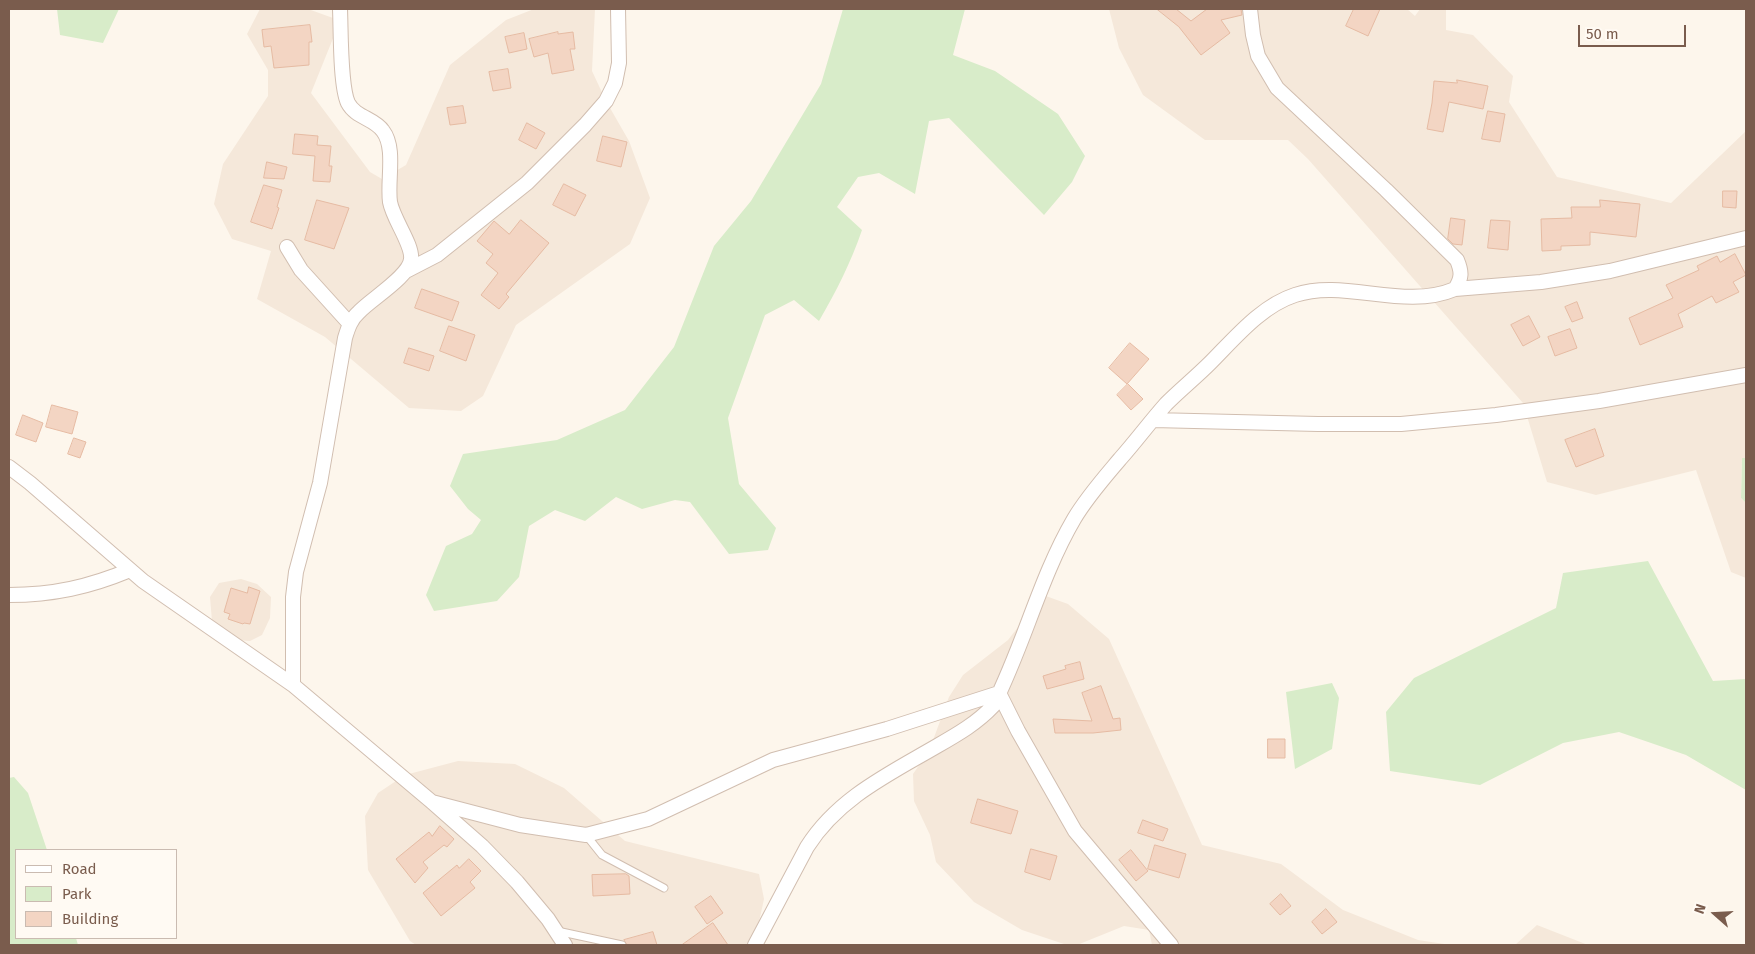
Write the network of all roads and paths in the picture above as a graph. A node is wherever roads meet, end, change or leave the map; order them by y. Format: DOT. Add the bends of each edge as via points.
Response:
graph roads {
  1 [pos="340,9"];
  2 [pos="618,9"];
  3 [pos="1250,9"];
  4 [pos="1746,238"];
  5 [pos="287,247"];
  6 [pos="406,271"];
  7 [pos="1455,289"];
  8 [pos="350,323"];
  9 [pos="1746,375"];
  10 [pos="1153,420"];
  11 [pos="9,467"];
  12 [pos="130,570"];
  13 [pos="9,594"];
  14 [pos="293,685"];
  15 [pos="999,693"];
  16 [pos="432,802"];
  17 [pos="586,835"];
  18 [pos="664,888"];
  19 [pos="556,931"];
  20 [pos="566,945"];
  21 [pos="622,945"];
  22 [pos="755,945"];
  23 [pos="1171,945"];
  1 -- 6 [label="street" via="344,86 348,102 358,115 383,130 387,138 391,203 412,258"];
  2 -- 6 [label="street" via="619,63 615,83 606,101 527,183 437,254"];
  3 -- 7 [label="street" via="1258,56 1277,88 1457,260 1461,279"];
  4 -- 7 [label="street" via="1610,271 1541,282"];
  5 -- 8 [label="street" via="301,270"];
  6 -- 8 [label="street" via="358,312"];
  7 -- 10 [label="street" via="1430,297 1339,291 1310,291 1294,295 1262,313"];
  8 -- 14 [label="street" via="320,483 296,572"];
  9 -- 10 [label="street" via="1599,401 1401,424"];
  10 -- 15 [label="street" via="1096,487 1074,519"];
  11 -- 12 [label="street"];
  12 -- 13 [label="street" via="71,590"];
  12 -- 14 [label="street" via="165,598"];
  14 -- 16 [label="street"];
  15 -- 17 [label="street" via="887,729 773,760 648,819"];
  15 -- 22 [label="street" via="993,706 975,723 870,784 838,809 807,847"];
  15 -- 23 [label="street" via="1075,830"];
  16 -- 17 [label="street" via="520,825"];
  16 -- 19 [label="street" via="517,882"];
  17 -- 18 [label="lane" via="602,855"];
  19 -- 20 [label="street"];
  19 -- 21 [label="lane"];
}
